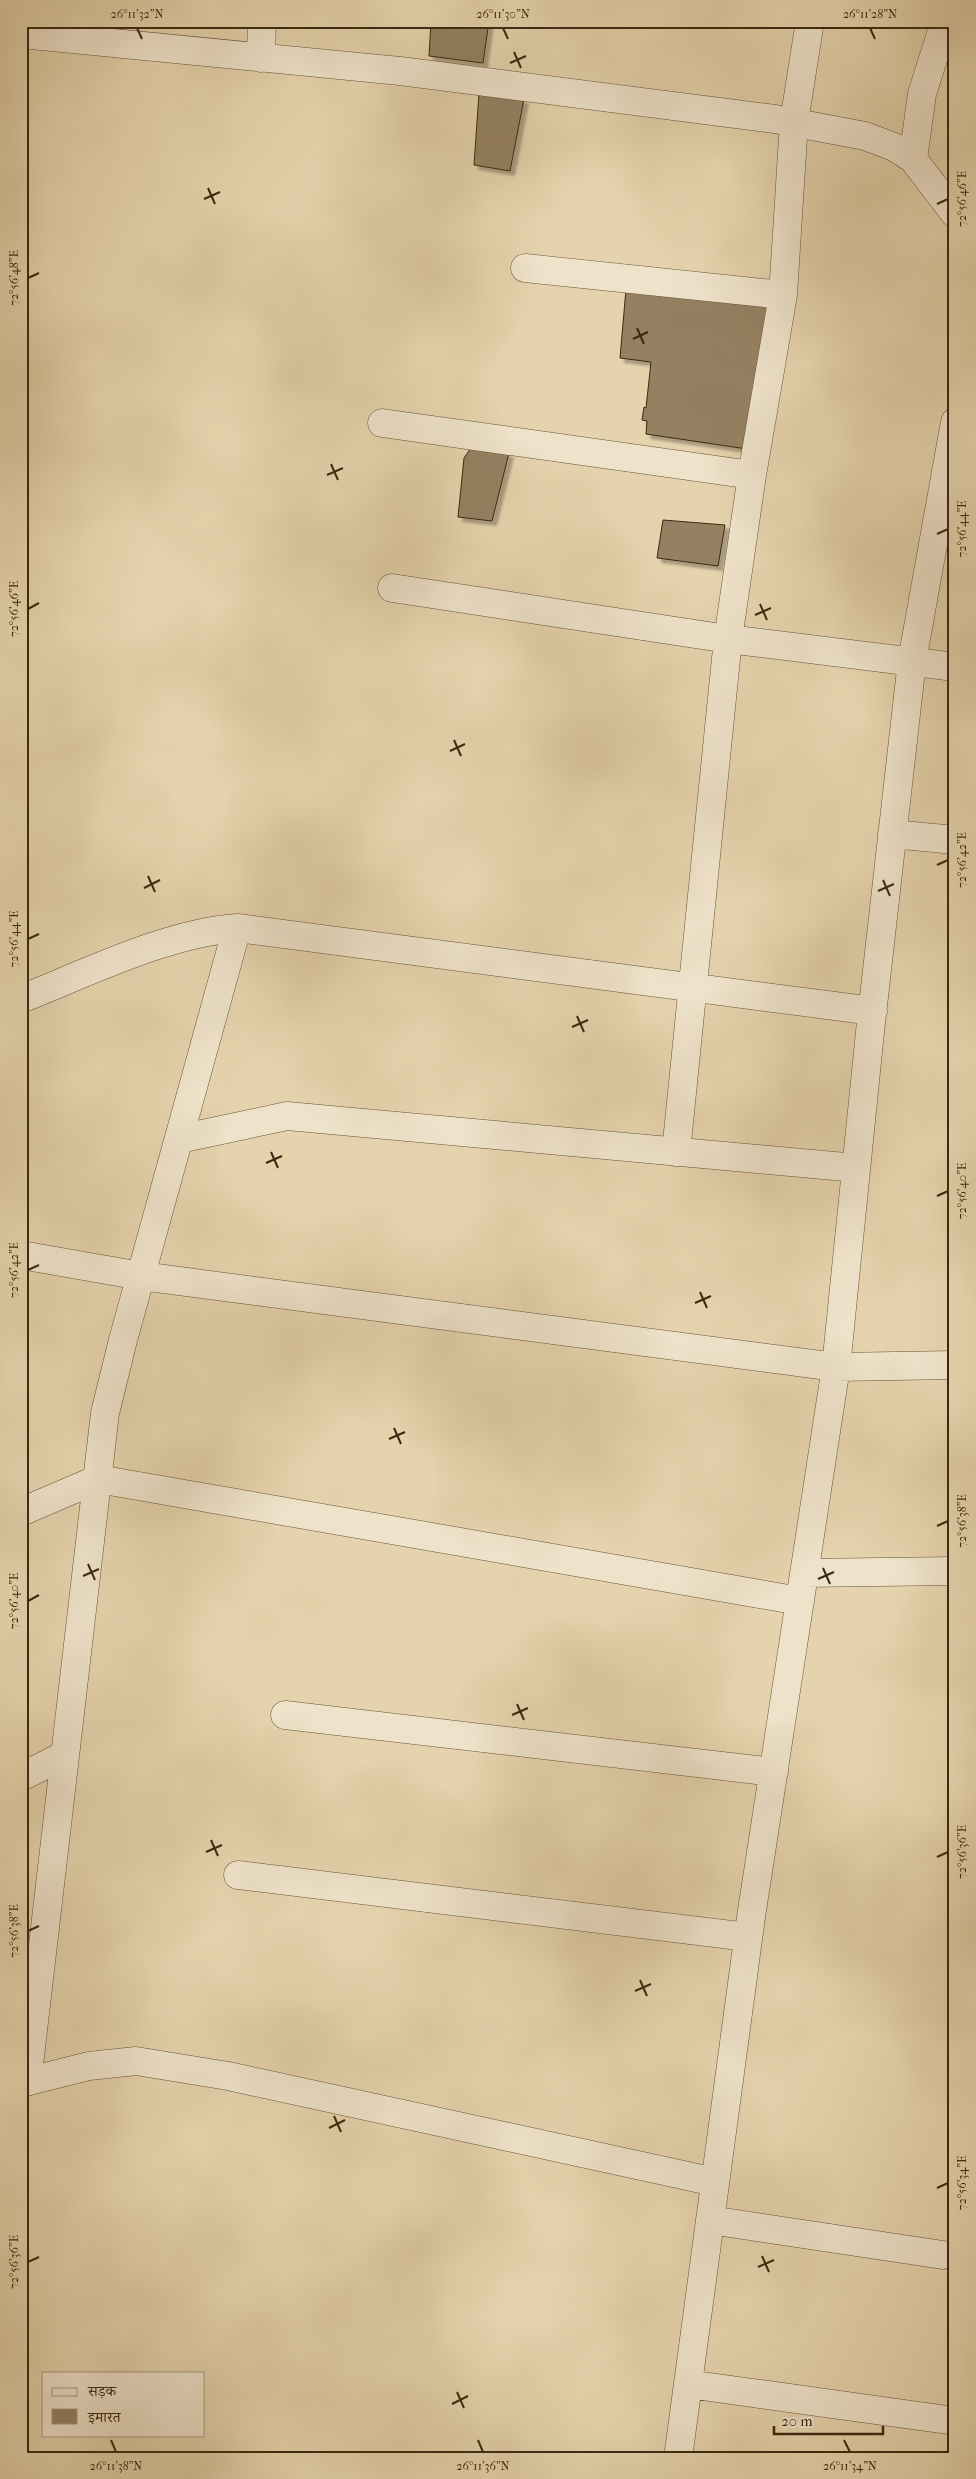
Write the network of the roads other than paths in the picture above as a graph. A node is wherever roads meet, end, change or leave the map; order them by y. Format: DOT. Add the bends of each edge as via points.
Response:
graph roads {
  1 [pos="262,21"];
  2 [pos="810,21"];
  3 [pos="945,21"];
  4 [pos="21,34"];
  5 [pos="946,54"];
  6 [pos="261,58"];
  7 [pos="794,122"];
  8 [pos="914,159"];
  9 [pos="955,214"];
  10 [pos="525,268"];
  11 [pos="783,295"];
  12 [pos="955,422"];
  13 [pos="382,423"];
  14 [pos="752,475"];
  15 [pos="392,588"];
  16 [pos="728,639"];
  17 [pos="912,661"];
  18 [pos="955,667"];
  19 [pos="892,834"];
  20 [pos="955,840"];
  21 [pos="237,928"];
  22 [pos="692,986"];
  23 [pos="21,998"];
  24 [pos="874,1010"];
  25 [pos="178,1139"];
  26 [pos="676,1152"];
  27 [pos="856,1168"];
  28 [pos="21,1255"];
  29 [pos="141,1276"];
  30 [pos="955,1365"];
  31 [pos="836,1367"];
  32 [pos="98,1479"];
  33 [pos="21,1512"];
  34 [pos="955,1571"];
  35 [pos="804,1573"];
  36 [pos="800,1601"];
  37 [pos="285,1715"];
  38 [pos="65,1756"];
  39 [pos="774,1772"];
  40 [pos="21,1776"];
  41 [pos="238,1874"];
  42 [pos="748,1937"];
  43 [pos="24,2083"];
  44 [pos="715,2182"];
  45 [pos="710,2220"];
  46 [pos="942,2255"];
  47 [pos="688,2384"];
  48 [pos="955,2421"];
  49 [pos="678,2458"];
  1 -- 6 [label="street"];
  2 -- 7 [label="street"];
  3 -- 5 [label="street"];
  4 -- 6 [label="street"];
  5 -- 8 [label="street" via="922,94"];
  6 -- 7 [label="street" via="400,71"];
  7 -- 8 [label="street" via="865,136"];
  7 -- 11 [label="street"];
  8 -- 9 [label="street"];
  10 -- 11 [label="street"];
  11 -- 14 [label="street"];
  12 -- 17 [label="street"];
  13 -- 14 [label="street"];
  14 -- 16 [label="street"];
  15 -- 16 [label="street"];
  16 -- 17 [label="street"];
  16 -- 22 [label="street"];
  17 -- 18 [label="street"];
  17 -- 19 [label="street"];
  19 -- 20 [label="street"];
  19 -- 24 [label="street"];
  21 -- 22 [label="street"];
  21 -- 23 [label="street" via="211,930 154,947"];
  21 -- 25 [label="street"];
  22 -- 24 [label="street"];
  22 -- 26 [label="street"];
  24 -- 27 [label="street"];
  25 -- 26 [label="street" via="287,1116"];
  25 -- 29 [label="street"];
  26 -- 27 [label="street"];
  27 -- 31 [label="street"];
  28 -- 29 [label="street"];
  29 -- 31 [label="street"];
  29 -- 32 [label="street" via="105,1414"];
  30 -- 31 [label="street"];
  31 -- 35 [label="street"];
  32 -- 33 [label="street"];
  32 -- 36 [label="street"];
  32 -- 38 [label="street"];
  34 -- 35 [label="street"];
  35 -- 36 [label="street"];
  36 -- 39 [label="street"];
  37 -- 39 [label="street"];
  38 -- 40 [label="street"];
  38 -- 43 [label="street"];
  39 -- 42 [label="street"];
  41 -- 42 [label="street"];
  42 -- 44 [label="street"];
  43 -- 44 [label="street" via="89,2066 136,2061 228,2076"];
  44 -- 45 [label="street"];
  45 -- 46 [label="street"];
  45 -- 47 [label="street"];
  47 -- 48 [label="street"];
  47 -- 49 [label="street"];
}
